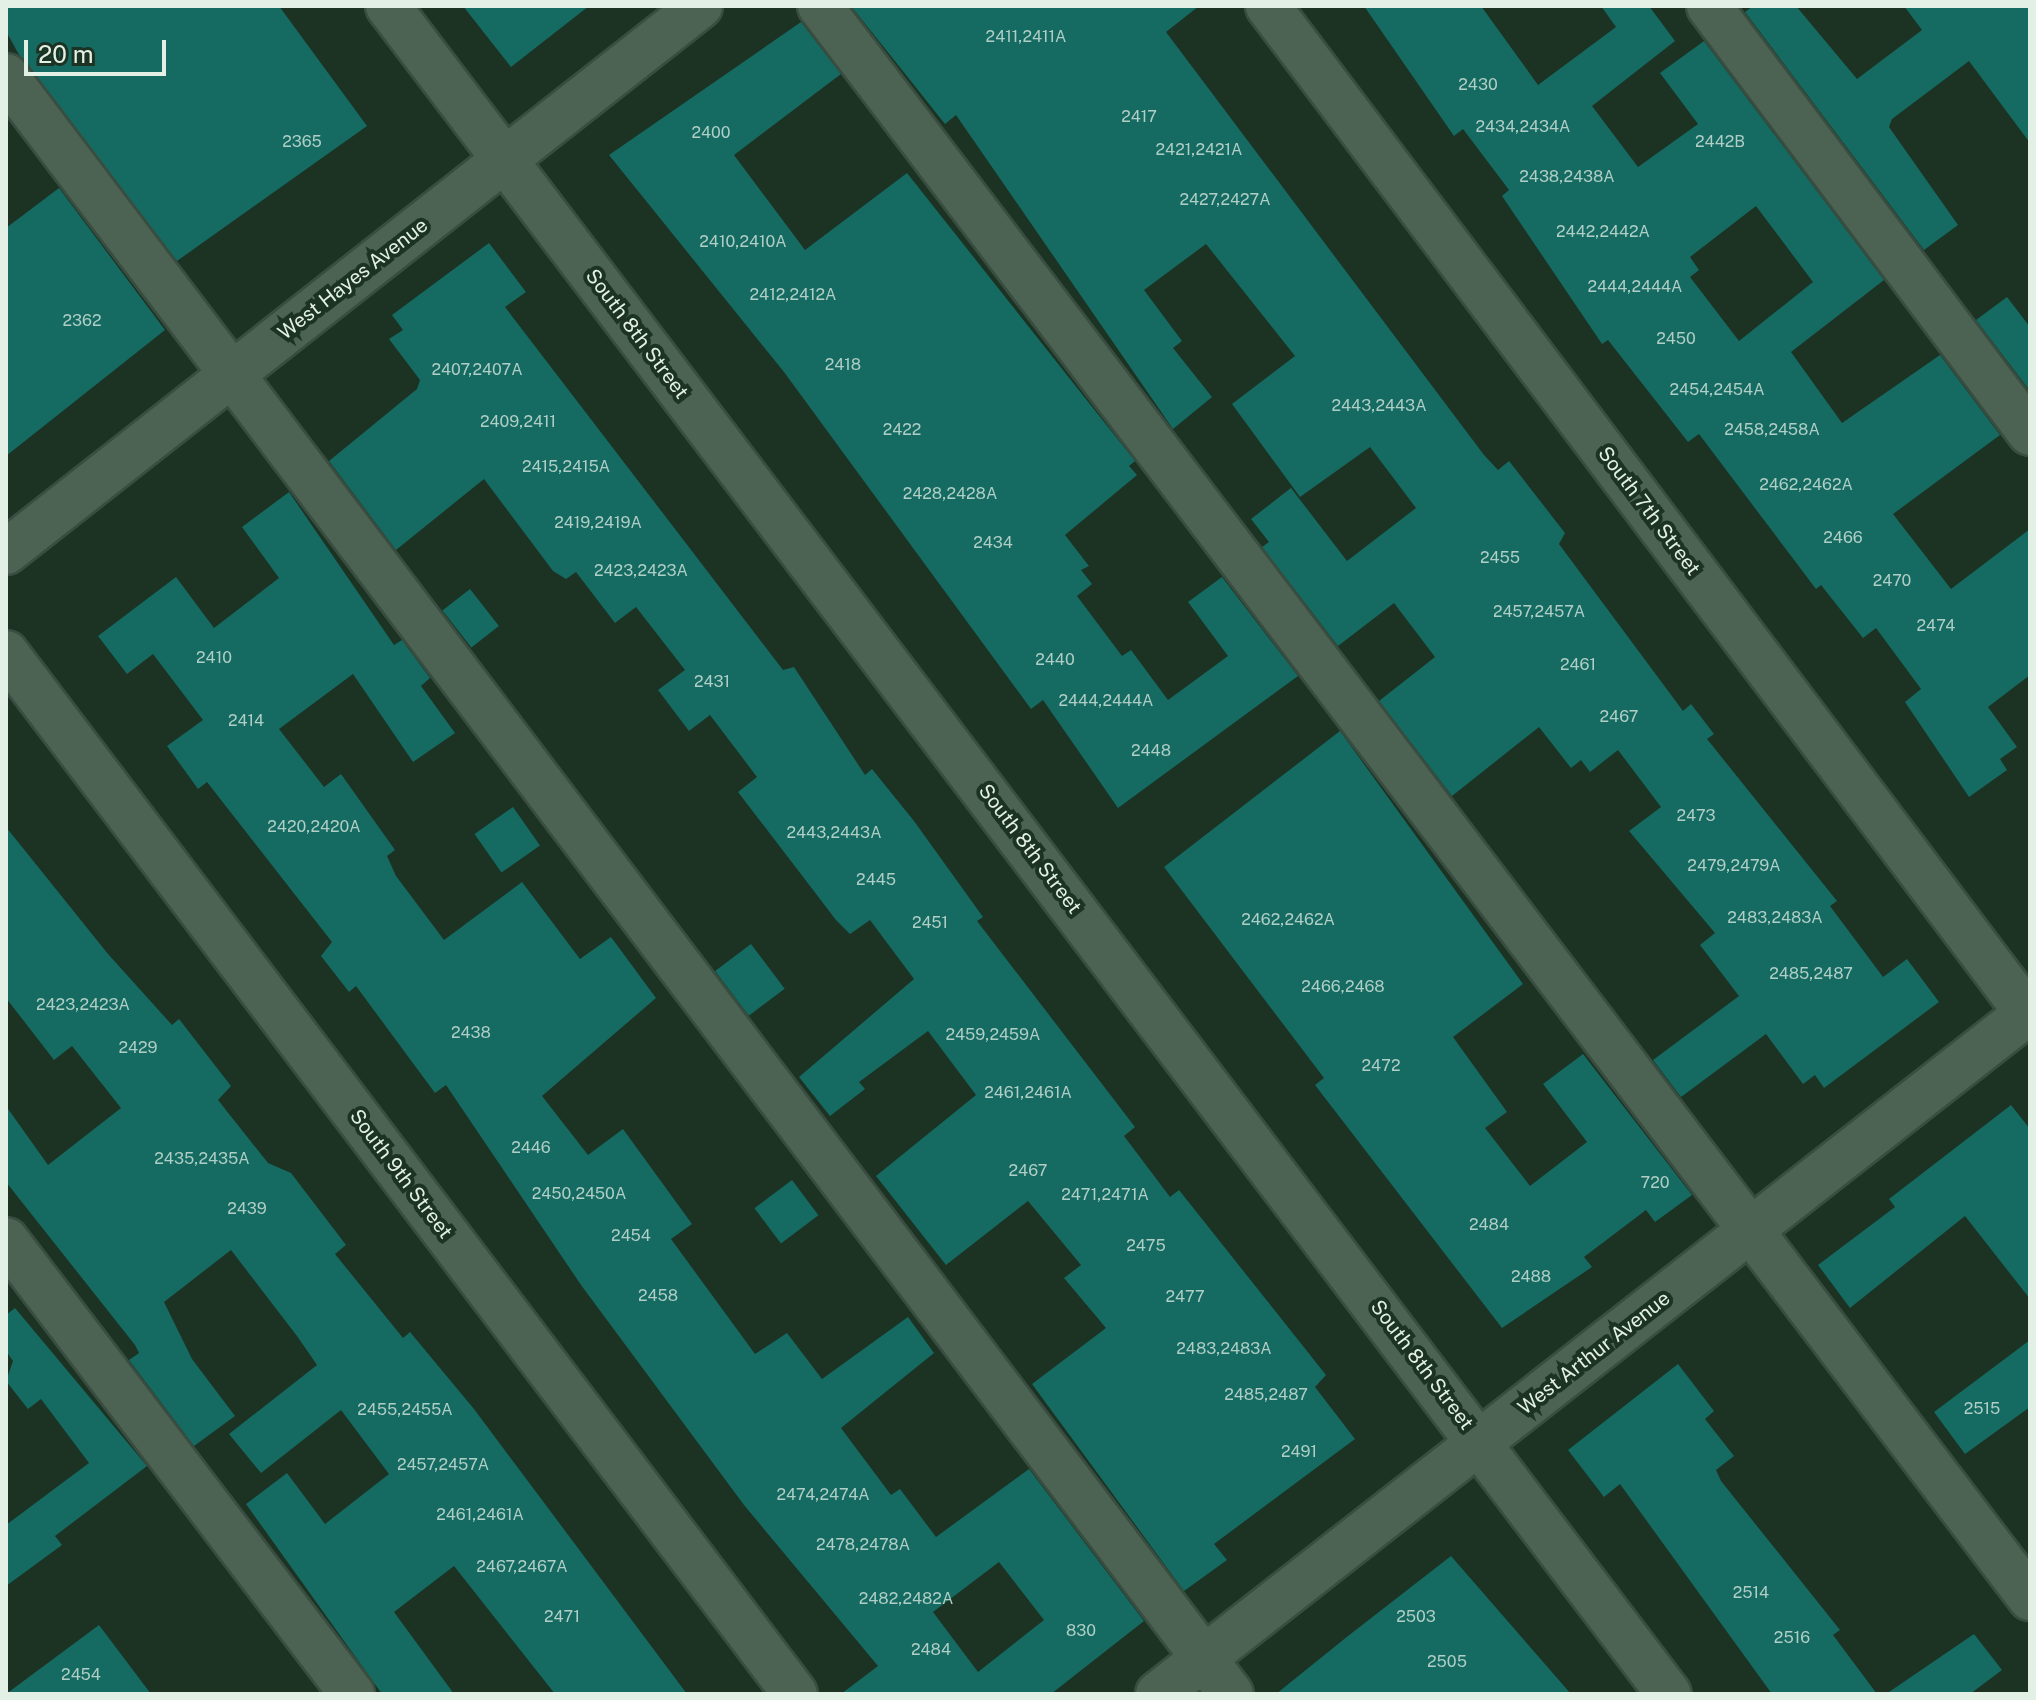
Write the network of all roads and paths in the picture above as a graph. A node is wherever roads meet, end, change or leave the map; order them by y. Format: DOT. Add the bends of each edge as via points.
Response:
graph roads {
  1 [pos="388,6"];
  2 [pos="700,6"];
  3 [pos="820,6"];
  4 [pos="1268,6"];
  5 [pos="1709,6"];
  6 [pos="6,76"];
  7 [pos="504,159"];
  8 [pos="233,373"];
  9 [pos="2030,433"];
  10 [pos="6,552"];
  11 [pos="6,653"];
  12 [pos="2029,1014"];
  13 [pos="1754,1228"];
  14 [pos="6,1240"];
  15 [pos="1479,1441"];
  16 [pos="2030,1598"];
  17 [pos="1203,1658"];
  18 [pos="352,1694"];
  19 [pos="795,1694"];
  20 [pos="1158,1694"];
  21 [pos="1231,1694"];
  22 [pos="1669,1694"];
  1 -- 7 [label="street, South 8th Street"];
  2 -- 7 [label="street, West Hayes Avenue"];
  3 -- 13 [label="street"];
  4 -- 12 [label="street, South 7th Street"];
  5 -- 9 [label="street"];
  6 -- 8 [label="street"];
  7 -- 8 [label="street, West Hayes Avenue"];
  7 -- 15 [label="street, South 8th Street"];
  8 -- 10 [label="street, West Hayes Avenue"];
  8 -- 17 [label="street"];
  11 -- 19 [label="street, South 9th Street"];
  12 -- 13 [label="street, West Arthur Avenue"];
  13 -- 15 [label="street, West Arthur Avenue"];
  13 -- 16 [label="street"];
  14 -- 18 [label="street"];
  15 -- 17 [label="street, West Arthur Avenue"];
  15 -- 22 [label="street, South 8th Street"];
  17 -- 20 [label="street, West Arthur Avenue"];
  17 -- 21 [label="street"];
}
